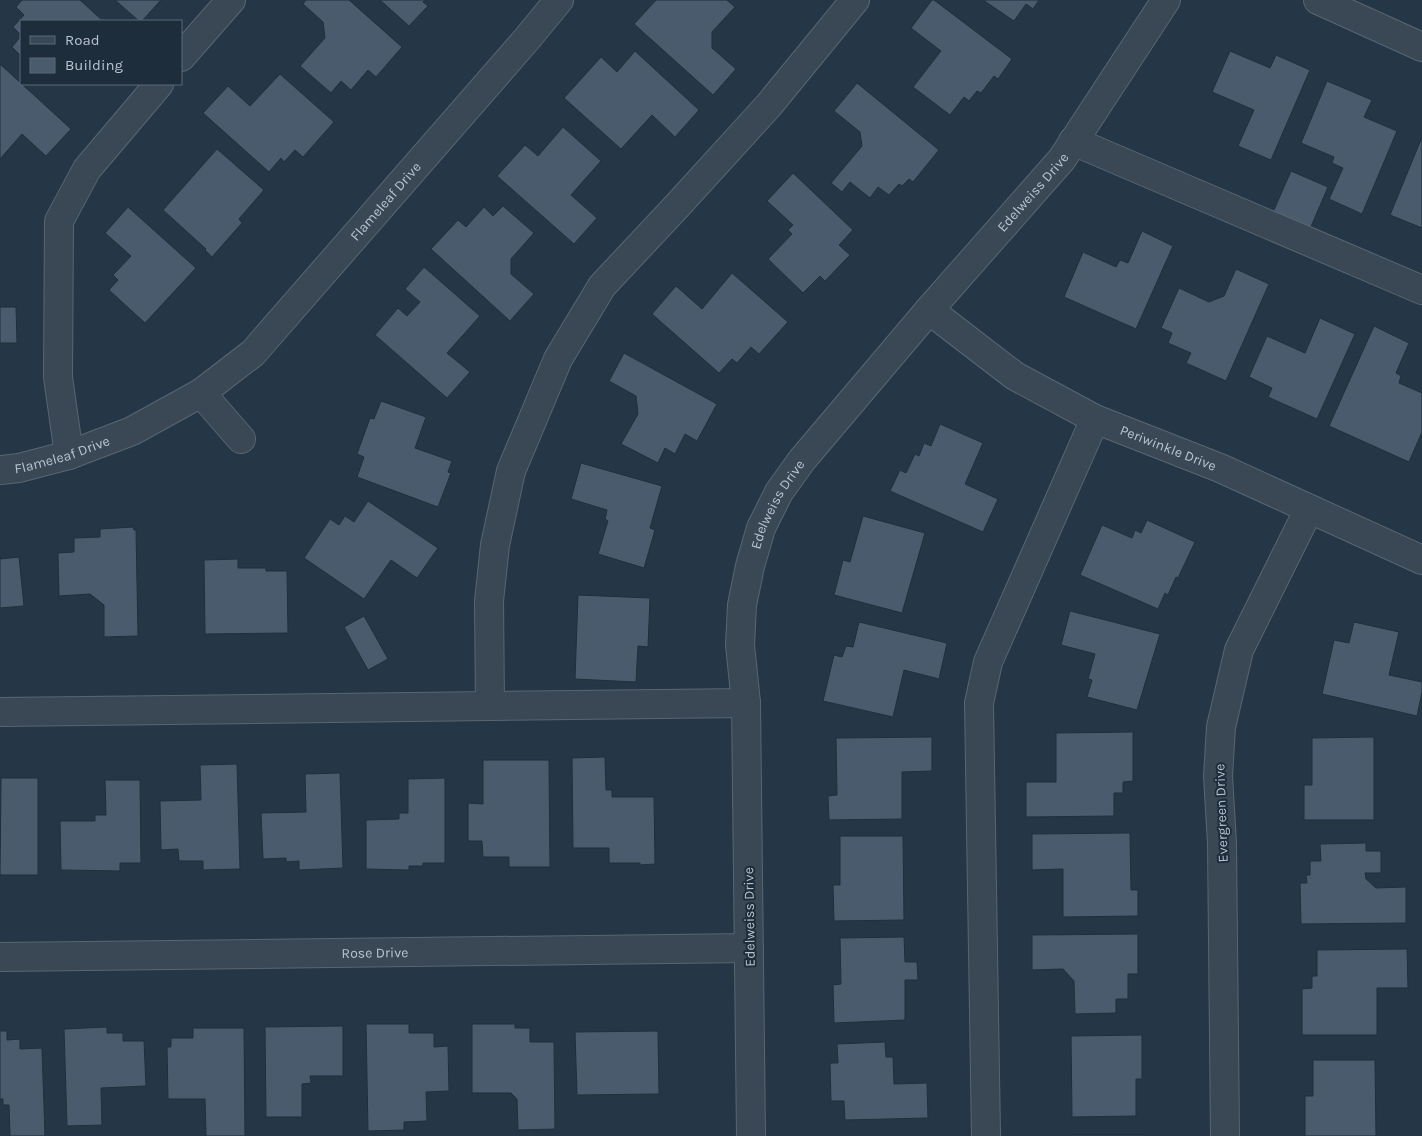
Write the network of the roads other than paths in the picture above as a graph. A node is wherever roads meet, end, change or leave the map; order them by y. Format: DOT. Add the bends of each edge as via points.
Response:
graph roads {
  1 [pos="231,0"];
  2 [pos="559,0"];
  3 [pos="855,0"];
  4 [pos="1166,0"];
  5 [pos="1318,0"];
  6 [pos="1422,47"];
  7 [pos="182,56"];
  8 [pos="157,85"];
  9 [pos="1073,141"];
  10 [pos="1422,290"];
  11 [pos="929,310"];
  12 [pos="201,393"];
  13 [pos="1095,418"];
  14 [pos="241,439"];
  15 [pos="68,456"];
  16 [pos="0,470"];
  17 [pos="1309,509"];
  18 [pos="1422,560"];
  19 [pos="746,703"];
  20 [pos="490,706"];
  21 [pos="0,712"];
  22 [pos="750,948"];
  23 [pos="0,957"];
  24 [pos="751,1136"];
  25 [pos="986,1136"];
  26 [pos="1225,1136"];
  1 -- 7 [label="street"];
  2 -- 12 [label="street, Flameleaf Drive" via="253,353"];
  3 -- 20 [label="street" via="770,105 602,286 558,359 511,471 495,546 489,601"];
  4 -- 9 [label="street, Edelweiss Drive"];
  5 -- 6 [label="street"];
  8 -- 15 [label="street" via="87,168 59,221 58,377"];
  9 -- 10 [label="street"];
  9 -- 11 [label="street, Edelweiss Drive" via="1062,159"];
  11 -- 13 [label="street, Periwinkle Drive" via="1015,376"];
  11 -- 19 [label="street, Edelweiss Drive" via="802,460 779,492 761,528 742,605 740,644"];
  12 -- 14 [label="street"];
  12 -- 15 [label="street, Flameleaf Drive" via="132,431"];
  13 -- 17 [label="street, Periwinkle Drive" via="1220,468"];
  13 -- 25 [label="street" via="988,662 978,703"];
  15 -- 16 [label="street, Flameleaf Drive"];
  17 -- 18 [label="street, Periwinkle Drive"];
  17 -- 26 [label="street, Evergreen Drive" via="1239,650 1221,727 1218,776 1222,843"];
  19 -- 20 [label="street"];
  19 -- 22 [label="street, Edelweiss Drive"];
  20 -- 21 [label="street"];
  22 -- 23 [label="street, Rose Drive"];
  22 -- 24 [label="street, Edelweiss Drive"];
}
